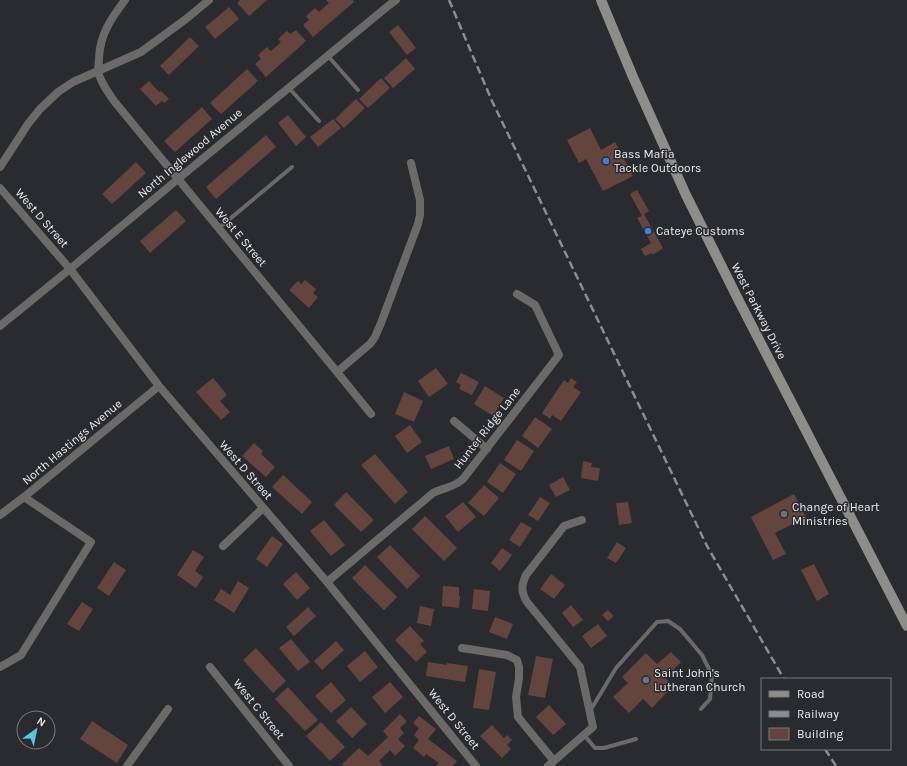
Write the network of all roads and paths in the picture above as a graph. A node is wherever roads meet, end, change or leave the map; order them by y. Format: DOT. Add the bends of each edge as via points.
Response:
graph roads {
  1 [pos="125,0"];
  2 [pos="209,0"];
  3 [pos="396,0"];
  4 [pos="601,0"];
  5 [pos="328,55"];
  6 [pos="98,70"];
  7 [pos="289,87"];
  8 [pos="358,90"];
  9 [pos="319,121"];
  10 [pos="411,163"];
  11 [pos="0,167"];
  12 [pos="292,167"];
  13 [pos="178,179"];
  14 [pos="0,188"];
  15 [pos="219,228"];
  16 [pos="70,269"];
  17 [pos="517,294"];
  18 [pos="0,326"];
  19 [pos="337,372"];
  20 [pos="159,386"];
  21 [pos="371,414"];
  22 [pos="454,421"];
  23 [pos="486,449"];
  24 [pos="24,497"];
  25 [pos="263,508"];
  26 [pos="0,515"];
  27 [pos="582,520"];
  28 [pos="223,546"];
  29 [pos="327,582"];
  30 [pos="907,626"];
  31 [pos="462,648"];
  32 [pos="0,667"];
  33 [pos="210,668"];
  34 [pos="168,709"];
  35 [pos="701,709"];
  36 [pos="589,711"];
  37 [pos="584,735"];
  38 [pos="636,739"];
  39 [pos="551,763"];
  40 [pos="127,766"];
  41 [pos="290,766"];
  42 [pos="476,766"];
  1 -- 6 [label="street" via="108,24 102,38"];
  2 -- 6 [label="street" via="141,52"];
  3 -- 5 [label="street, North Inglewood Avenue"];
  4 -- 30 [label="main road, West Parkway Drive" via="686,195"];
  5 -- 7 [label="street, North Inglewood Avenue"];
  5 -- 8 [label="lane"];
  6 -- 11 [label="street" via="67,85 48,100 28,124"];
  6 -- 13 [label="street, West E Street" via="114,101"];
  7 -- 9 [label="lane"];
  7 -- 13 [label="street, North Inglewood Avenue"];
  10 -- 19 [label="street" via="420,200 416,232 375,337"];
  12 -- 15 [label="lane"];
  13 -- 15 [label="street, West E Street"];
  13 -- 16 [label="street, North Inglewood Avenue"];
  14 -- 16 [label="street, West D Street"];
  15 -- 19 [label="street, West E Street"];
  16 -- 18 [label="street, North Inglewood Avenue"];
  16 -- 20 [label="street, West D Street"];
  17 -- 23 [label="street, Hunter Ridge Lane" via="535,305 559,354"];
  19 -- 21 [label="street, West E Street"];
  20 -- 24 [label="street, North Hastings Avenue"];
  20 -- 25 [label="street, West D Street"];
  22 -- 23 [label="street"];
  23 -- 29 [label="street, Hunter Ridge Lane" via="463,479 432,493"];
  24 -- 26 [label="street, North Hastings Avenue"];
  24 -- 32 [label="street" via="91,542 21,655"];
  25 -- 28 [label="street"];
  25 -- 29 [label="street, West D Street"];
  27 -- 36 [label="street" via="564,526 526,575 522,588 526,602 580,667"];
  29 -- 42 [label="street, West D Street"];
  31 -- 39 [label="street" via="507,654 517,660 518,717"];
  33 -- 41 [label="street, West C Street"];
  34 -- 40 [label="street"];
  35 -- 36 [label="lane" via="710,699 712,675 702,655 680,629 668,621 657,622 616,668"];
  36 -- 37 [label="street" via="593,727"];
  37 -- 38 [label="lane" via="594,748 604,748"];
  37 -- 39 [label="street"];
}
